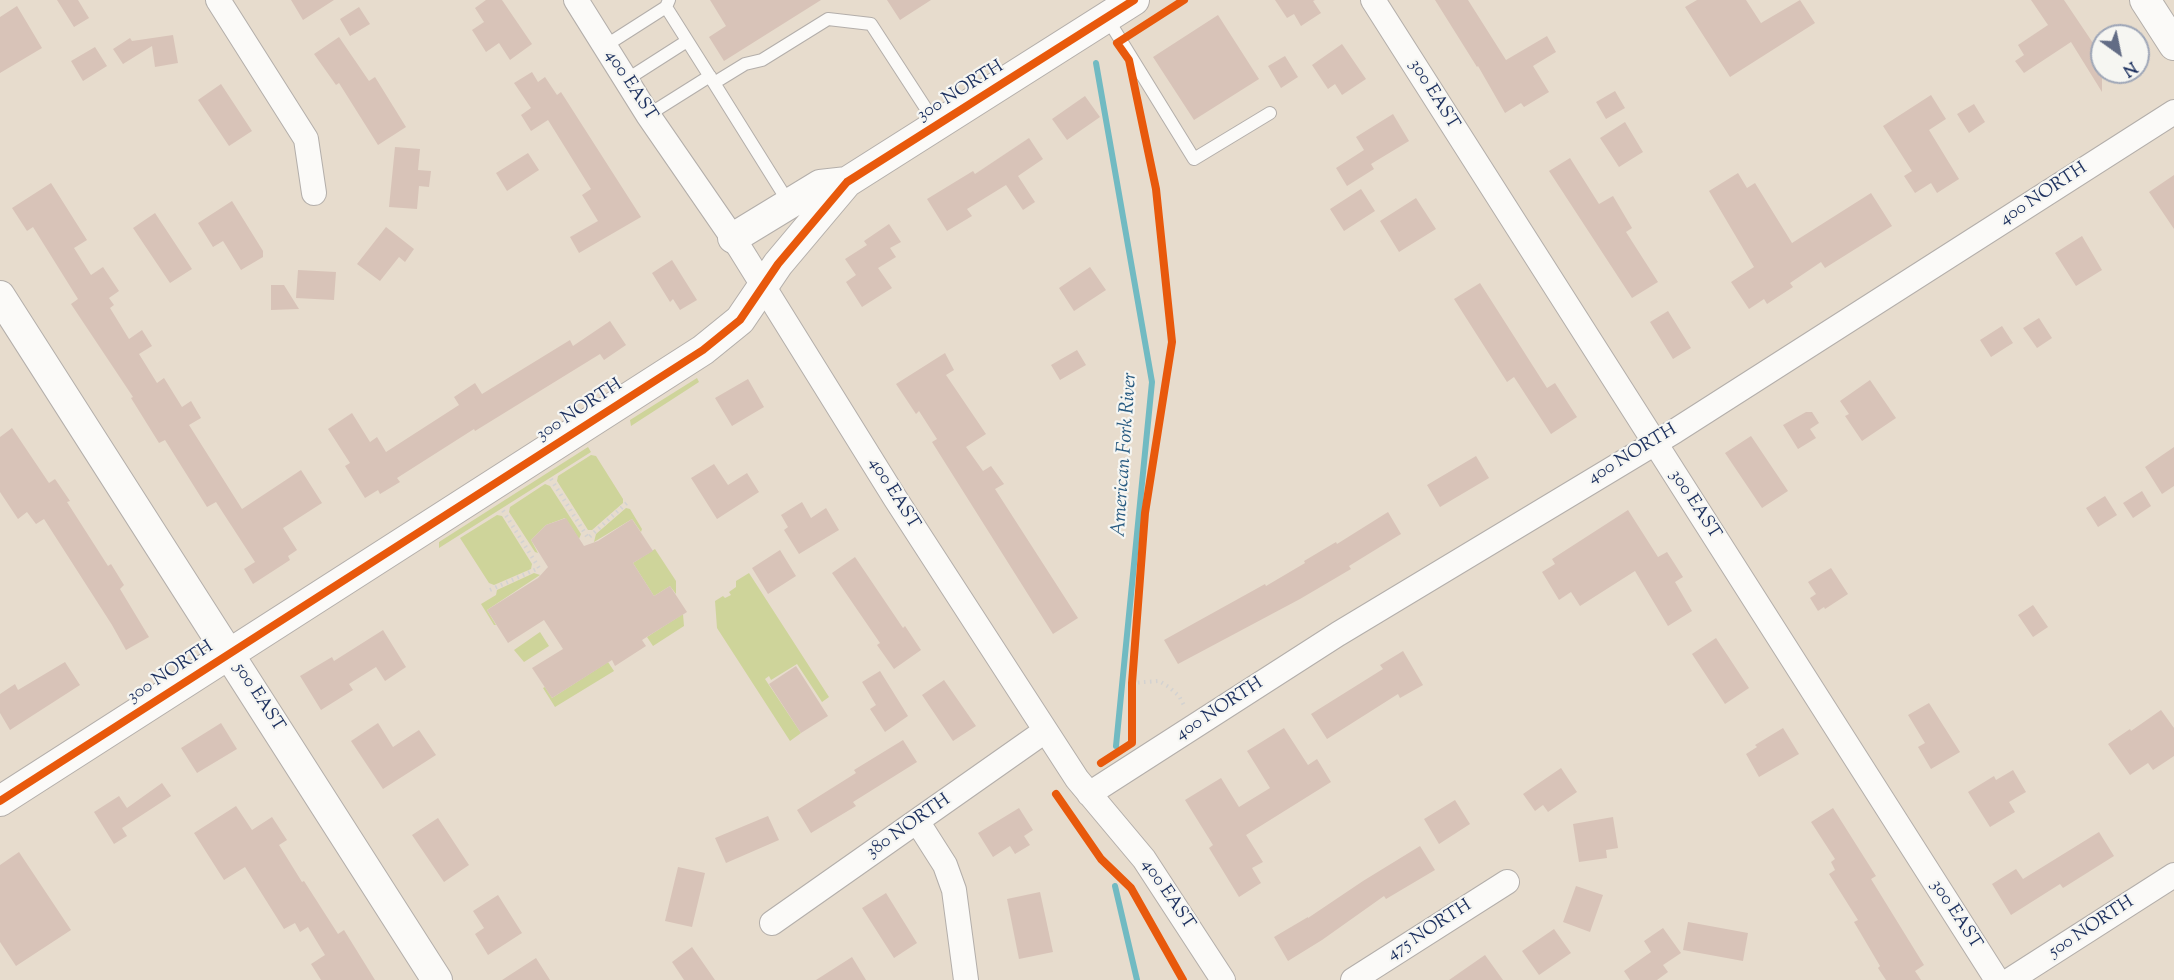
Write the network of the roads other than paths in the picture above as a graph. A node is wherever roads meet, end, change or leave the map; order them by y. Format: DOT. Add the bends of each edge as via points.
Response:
graph roads {
  1 [pos="218,0"];
  2 [pos="576,0"];
  3 [pos="1134,0"];
  4 [pos="1373,0"];
  5 [pos="2145,0"];
  6 [pos="668,4"];
  7 [pos="1107,17"];
  8 [pos="687,41"];
  9 [pos="2174,45"];
  10 [pos="604,46"];
  11 [pos="626,80"];
  12 [pos="712,80"];
  13 [pos="2174,112"];
  14 [pos="1270,113"];
  15 [pos="648,115"];
  16 [pos="937,125"];
  17 [pos="847,182"];
  18 [pos="314,193"];
  19 [pos="789,203"];
  20 [pos="733,238"];
  21 [pos="763,285"];
  22 [pos="0,296"];
  23 [pos="1654,443"];
  24 [pos="230,654"];
  25 [pos="1045,730"];
  26 [pos="1089,794"];
  27 [pos="0,801"];
  28 [pos="917,821"];
  29 [pos="2174,876"];
  30 [pos="1507,882"];
  31 [pos="772,923"];
  32 [pos="437,980"];
  33 [pos="966,980"];
  34 [pos="1223,980"];
  35 [pos="1353,980"];
  36 [pos="1997,980"];
  37 [pos="2010,980"];
  1 -- 18 [label="street" via="306,139"];
  2 -- 10 [label="street, 400 EAST"];
  3 -- 7 [label="street, 300 NORTH"];
  4 -- 23 [label="street, 300 EAST"];
  5 -- 9 [label="street"];
  6 -- 8 [label="lane"];
  6 -- 10 [label="lane"];
  7 -- 14 [label="lane" via="1194,159"];
  7 -- 16 [label="street, 300 NORTH"];
  8 -- 11 [label="lane"];
  8 -- 12 [label="lane"];
  10 -- 11 [label="street, 400 EAST"];
  11 -- 15 [label="street, 400 EAST"];
  12 -- 15 [label="lane"];
  12 -- 16 [label="lane" via="762,60 828,19 871,24"];
  12 -- 19 [label="lane"];
  13 -- 23 [label="street, 400 NORTH"];
  15 -- 20 [label="street, 400 EAST"];
  16 -- 17 [label="street, 300 NORTH"];
  17 -- 19 [label="street" via="820,185"];
  17 -- 21 [label="street, 300 NORTH"];
  19 -- 20 [label="street"];
  20 -- 21 [label="street, 400 EAST"];
  21 -- 24 [label="street, 300 NORTH" via="740,320 703,350"];
  21 -- 25 [label="street, 400 EAST"];
  22 -- 24 [label="street, 500 EAST"];
  23 -- 26 [label="street, 400 NORTH" via="1338,634"];
  23 -- 36 [label="street, 300 EAST"];
  24 -- 27 [label="street, 300 NORTH"];
  24 -- 32 [label="street, 500 EAST"];
  25 -- 26 [label="street, 400 EAST"];
  25 -- 28 [label="street, 380 NORTH"];
  26 -- 34 [label="street, 400 EAST" via="1144,859"];
  28 -- 31 [label="street, 380 NORTH"];
  28 -- 33 [label="street" via="945,865 954,890"];
  29 -- 37 [label="street, 500 NORTH"];
  30 -- 35 [label="street, 475 NORTH"];
}
